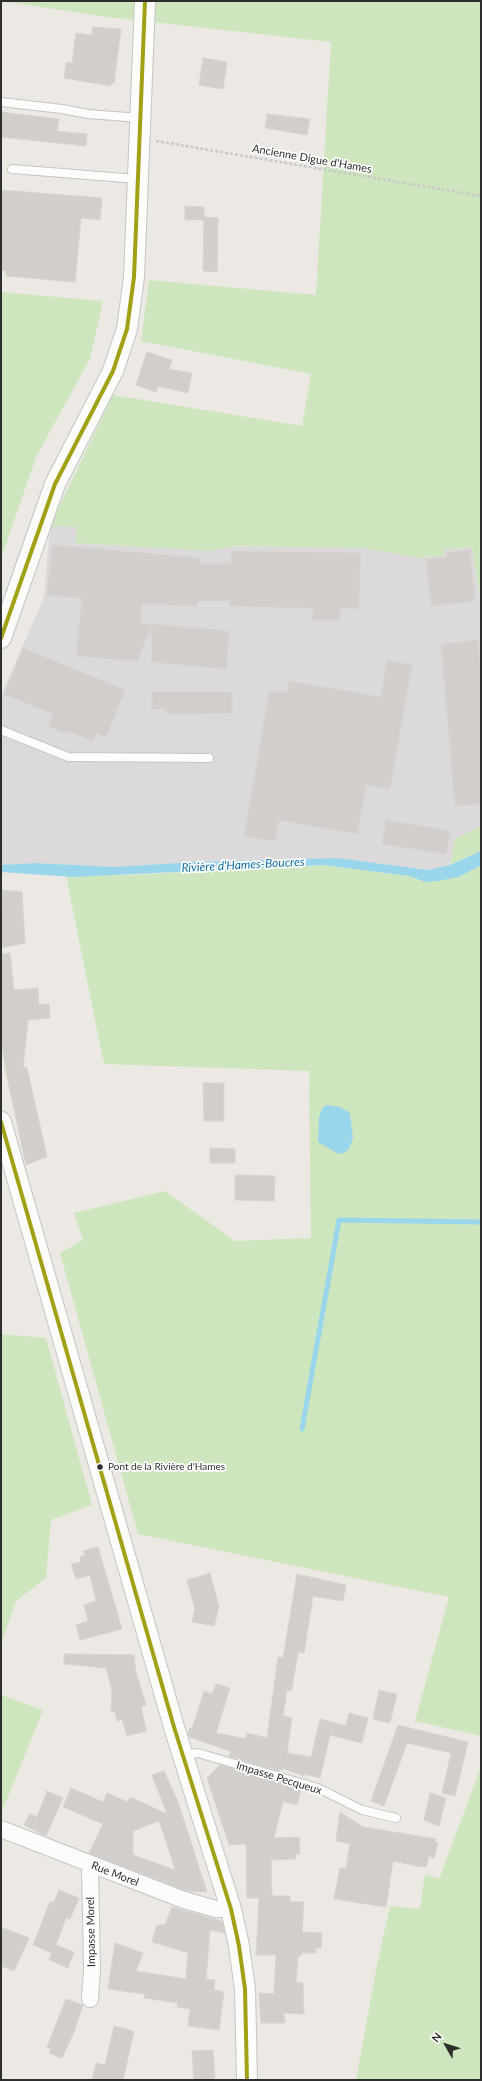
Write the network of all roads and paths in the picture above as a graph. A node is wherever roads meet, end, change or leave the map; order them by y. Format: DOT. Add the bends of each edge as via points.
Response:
graph roads {
  1 [pos="145,1"];
  2 [pos="1,102"];
  3 [pos="141,118"];
  4 [pos="140,138"];
  5 [pos="12,169"];
  6 [pos="138,179"];
  7 [pos="481,196"];
  8 [pos="1,638"];
  9 [pos="1,730"];
  10 [pos="209,758"];
  11 [pos="1,1122"];
  12 [pos="7,1162"];
  13 [pos="183,1755"];
  14 [pos="396,1818"];
  15 [pos="1,1829"];
  16 [pos="90,1865"];
  17 [pos="231,1909"];
  18 [pos="90,1999"];
  19 [pos="247,2080"];
  1 -- 3 [label="street"];
  2 -- 3 [label="lane" via="88,114"];
  3 -- 4 [label="street"];
  4 -- 6 [label="street"];
  4 -- 7 [label="path, Ancienne Digue d'Hames"];
  5 -- 6 [label="lane"];
  6 -- 8 [label="street" via="132,297 122,346 108,382 54,484"];
  9 -- 10 [label="lane" via="68,757"];
  11 -- 12 [label="street"];
  12 -- 13 [label="street"];
  13 -- 14 [label="lane, Impasse Pecqueux" via="198,1754 318,1788 362,1810"];
  13 -- 17 [label="street"];
  15 -- 16 [label="street, Rue Morel"];
  16 -- 17 [label="street, Rue Morel" via="184,1900 216,1909"];
  16 -- 18 [label="street, Impasse Morel"];
  17 -- 19 [label="street" via="245,1989"];
}
